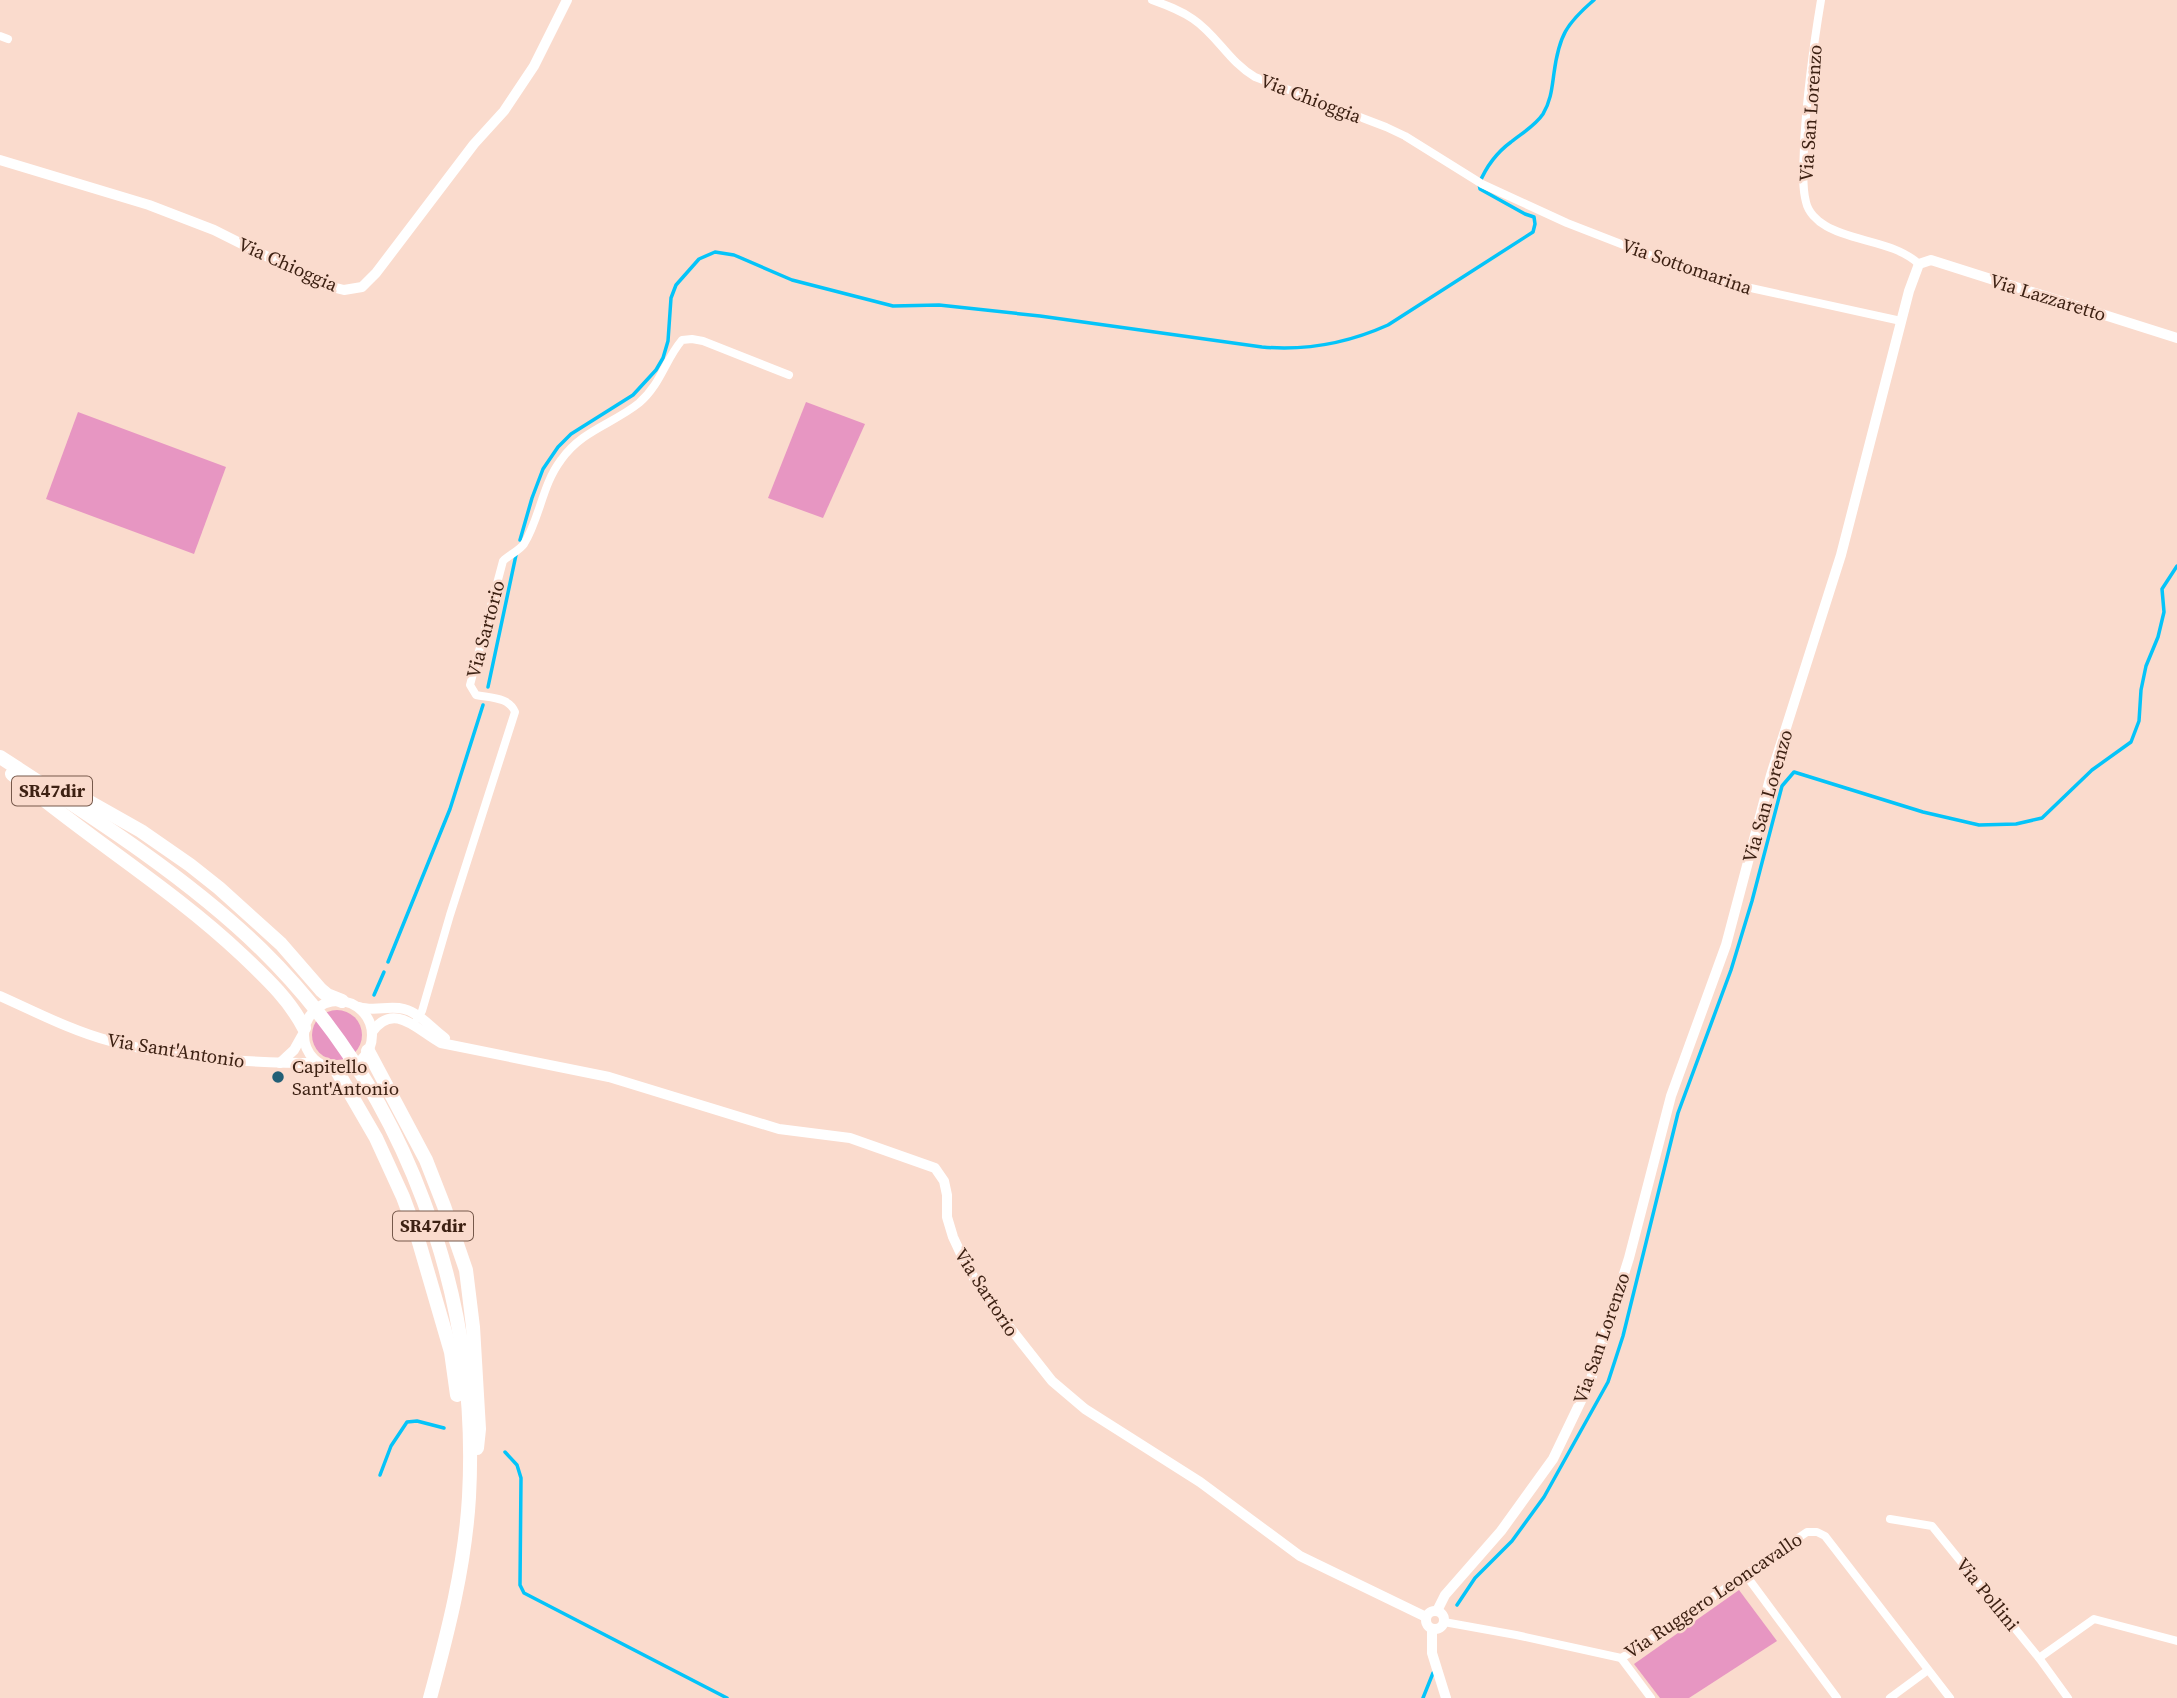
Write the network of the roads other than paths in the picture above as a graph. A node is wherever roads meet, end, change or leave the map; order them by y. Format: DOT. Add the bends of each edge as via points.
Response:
graph roads {
  1 [pos="566,0"];
  2 [pos="1152,0"];
  3 [pos="1821,0"];
  4 [pos="0,160"];
  5 [pos="1482,184"];
  6 [pos="1919,264"];
  7 [pos="1901,321"];
  8 [pos="2177,338"];
  9 [pos="789,375"];
  10 [pos="0,755"];
  11 [pos="0,764"];
  12 [pos="0,996"];
  13 [pos="342,1001"];
  14 [pos="357,1007"];
  15 [pos="416,1020"];
  16 [pos="304,1031"];
  17 [pos="372,1032"];
  18 [pos="368,1051"];
  19 [pos="280,1063"];
  20 [pos="318,1063"];
  21 [pos="336,1069"];
  22 [pos="468,1497"];
  23 [pos="1890,1519"];
  24 [pos="1745,1574"];
  25 [pos="1431,1614"];
  26 [pos="1444,1622"];
  27 [pos="1432,1629"];
  28 [pos="2177,1641"];
  29 [pos="1621,1658"];
  30 [pos="2039,1658"];
  31 [pos="1928,1670"];
  32 [pos="430,1698"];
  33 [pos="1446,1698"];
  34 [pos="1651,1698"];
  35 [pos="1837,1698"];
  36 [pos="1889,1698"];
  37 [pos="1950,1698"];
  38 [pos="2068,1698"];
  1 -- 4 [label="street, Via Chioggia" via="534,66 503,111 362,287 344,290 324,285 214,230 149,205"];
  2 -- 5 [label="street, Via Chioggia" via="1194,20 1255,77 1387,127"];
  3 -- 6 [label="street, Via San Lorenzo" via="1806,118 1806,204 1827,227 1897,250"];
  5 -- 7 [label="street, Via Sottomarina" via="1567,223 1697,272"];
  6 -- 7 [label="street, Via San Lorenzo"];
  6 -- 8 [label="street, Via Lazzaretto" via="1931,260"];
  7 -- 25 [label="street, Via San Lorenzo" via="1840,555 1771,775 1726,944 1671,1096 1629,1258 1590,1382 1553,1459 1501,1531"];
  9 -- 15 [label="street, Via Sartorio" via="703,341 682,340 659,381 644,397 590,431 561,460 523,547 503,561 470,685 476,695 505,701 515,712"];
  10 -- 13 [label="highway" via="141,831 190,865 281,944 321,990"];
  10 -- 22 [label="highway, SR47dir / SR47dir" via="203,898 286,974 342,1044 381,1107 417,1184 443,1258 467,1403"];
  11 -- 16 [label="highway" via="222,936 276,989"];
  12 -- 19 [label="street, Via Sant'Antonio" via="109,1041 224,1060"];
  13 -- 14 [label="street"];
  13 -- 16 [label="street" via="314,1010"];
  14 -- 15 [label="street, Via Sartorio" via="404,1009"];
  14 -- 17 [label="street"];
  15 -- 17 [label="street" via="391,1017 379,1022"];
  15 -- 25 [label="street, Via Sartorio" via="459,1047 610,1077 779,1129 850,1138 935,1168 944,1181 947,1217 967,1267 1052,1381 1085,1409 1200,1482 1300,1556"];
  16 -- 19 [label="street"];
  16 -- 20 [label="street" via="307,1051"];
  17 -- 18 [label="street"];
  18 -- 21 [label="street" via="355,1065"];
  18 -- 22 [label="highway" via="426,1160 466,1270 479,1429"];
  19 -- 20 [label="street, Via Sant'Antonio"];
  20 -- 21 [label="street, Via Sant'Antonio"];
  21 -- 22 [label="highway" via="390,1167 428,1269 451,1352"];
  22 -- 32 [label="highway, SR47dir" via="455,1598"];
  23 -- 30 [label="street, Via Pollini" via="1932,1525"];
  24 -- 29 [label="street, Via Ruggero Leoncavallo"];
  24 -- 31 [label="street, Via Ruggero Leoncavallo" via="1807,1532 1825,1536"];
  24 -- 35 [label="street"];
  25 -- 26 [label="street" via="1443,1616"];
  25 -- 27 [label="street" via="1426,1624"];
  26 -- 27 [label="street"];
  26 -- 29 [label="street, Via Ruggero Leoncavallo"];
  27 -- 33 [label="street" via="1432,1653"];
  28 -- 30 [label="street" via="2094,1619"];
  29 -- 34 [label="street"];
  30 -- 38 [label="street, Via Pollini"];
  31 -- 36 [label="street"];
  31 -- 37 [label="street"];
}
